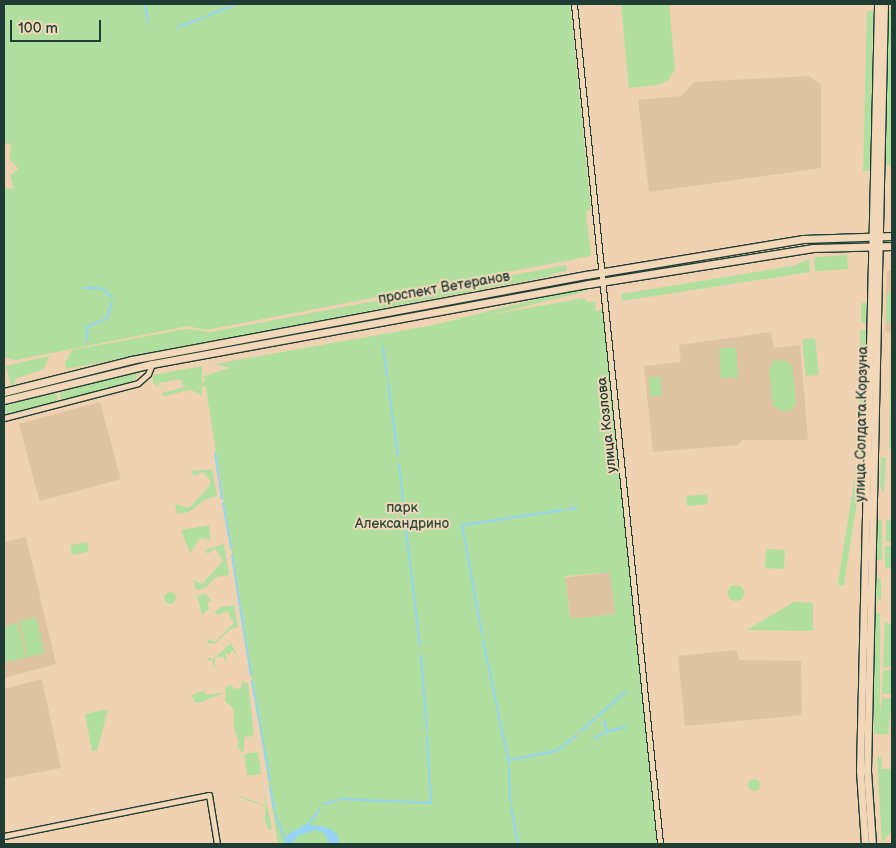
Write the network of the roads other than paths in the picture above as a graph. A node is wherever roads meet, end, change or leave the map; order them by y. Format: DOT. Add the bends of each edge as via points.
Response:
graph roads {
  1 [pos="574,4"];
  2 [pos="878,4"];
  3 [pos="884,4"];
  4 [pos="875,236"];
  5 [pos="892,236"];
  6 [pos="875,246"];
  7 [pos="892,246"];
  8 [pos="602,272"];
  9 [pos="603,281"];
  10 [pos="152,364"];
  11 [pos="4,392"];
  12 [pos="4,400"];
  13 [pos="4,418"];
  14 [pos="4,836"];
  15 [pos="217,844"];
  16 [pos="660,844"];
  17 [pos="865,844"];
  18 [pos="872,844"];
  1 -- 8 [label="street, улица Козлова"];
  2 -- 4 [label="main road, улица Солдата Корзуна"];
  3 -- 4 [label="main road, улица Солдата Корзуна"];
  4 -- 5 [label="main road, проспект Ветеранов"];
  4 -- 6 [label="main road, улица Солдата Корзуна"];
  4 -- 8 [label="main road, проспект Ветеранов" via="803,239"];
  6 -- 7 [label="main road, проспект Ветеранов"];
  6 -- 9 [label="main road, проспект Ветеранов" via="779,252"];
  6 -- 17 [label="main road, улица Солдата Корзуна" via="860,770"];
  6 -- 18 [label="main road, улица Солдата Корзуна" via="867,770"];
  8 -- 9 [label="street, улица Козлова"];
  8 -- 11 [label="main road, проспект Ветеранов" via="131,360"];
  9 -- 10 [label="main road, проспект Ветеранов"];
  9 -- 16 [label="street, улица Козлова"];
  10 -- 12 [label="main road, проспект Ветеранов"];
  10 -- 13 [label="street" via="148,374 138,383"];
  14 -- 15 [label="street" via="208,795"];
}
